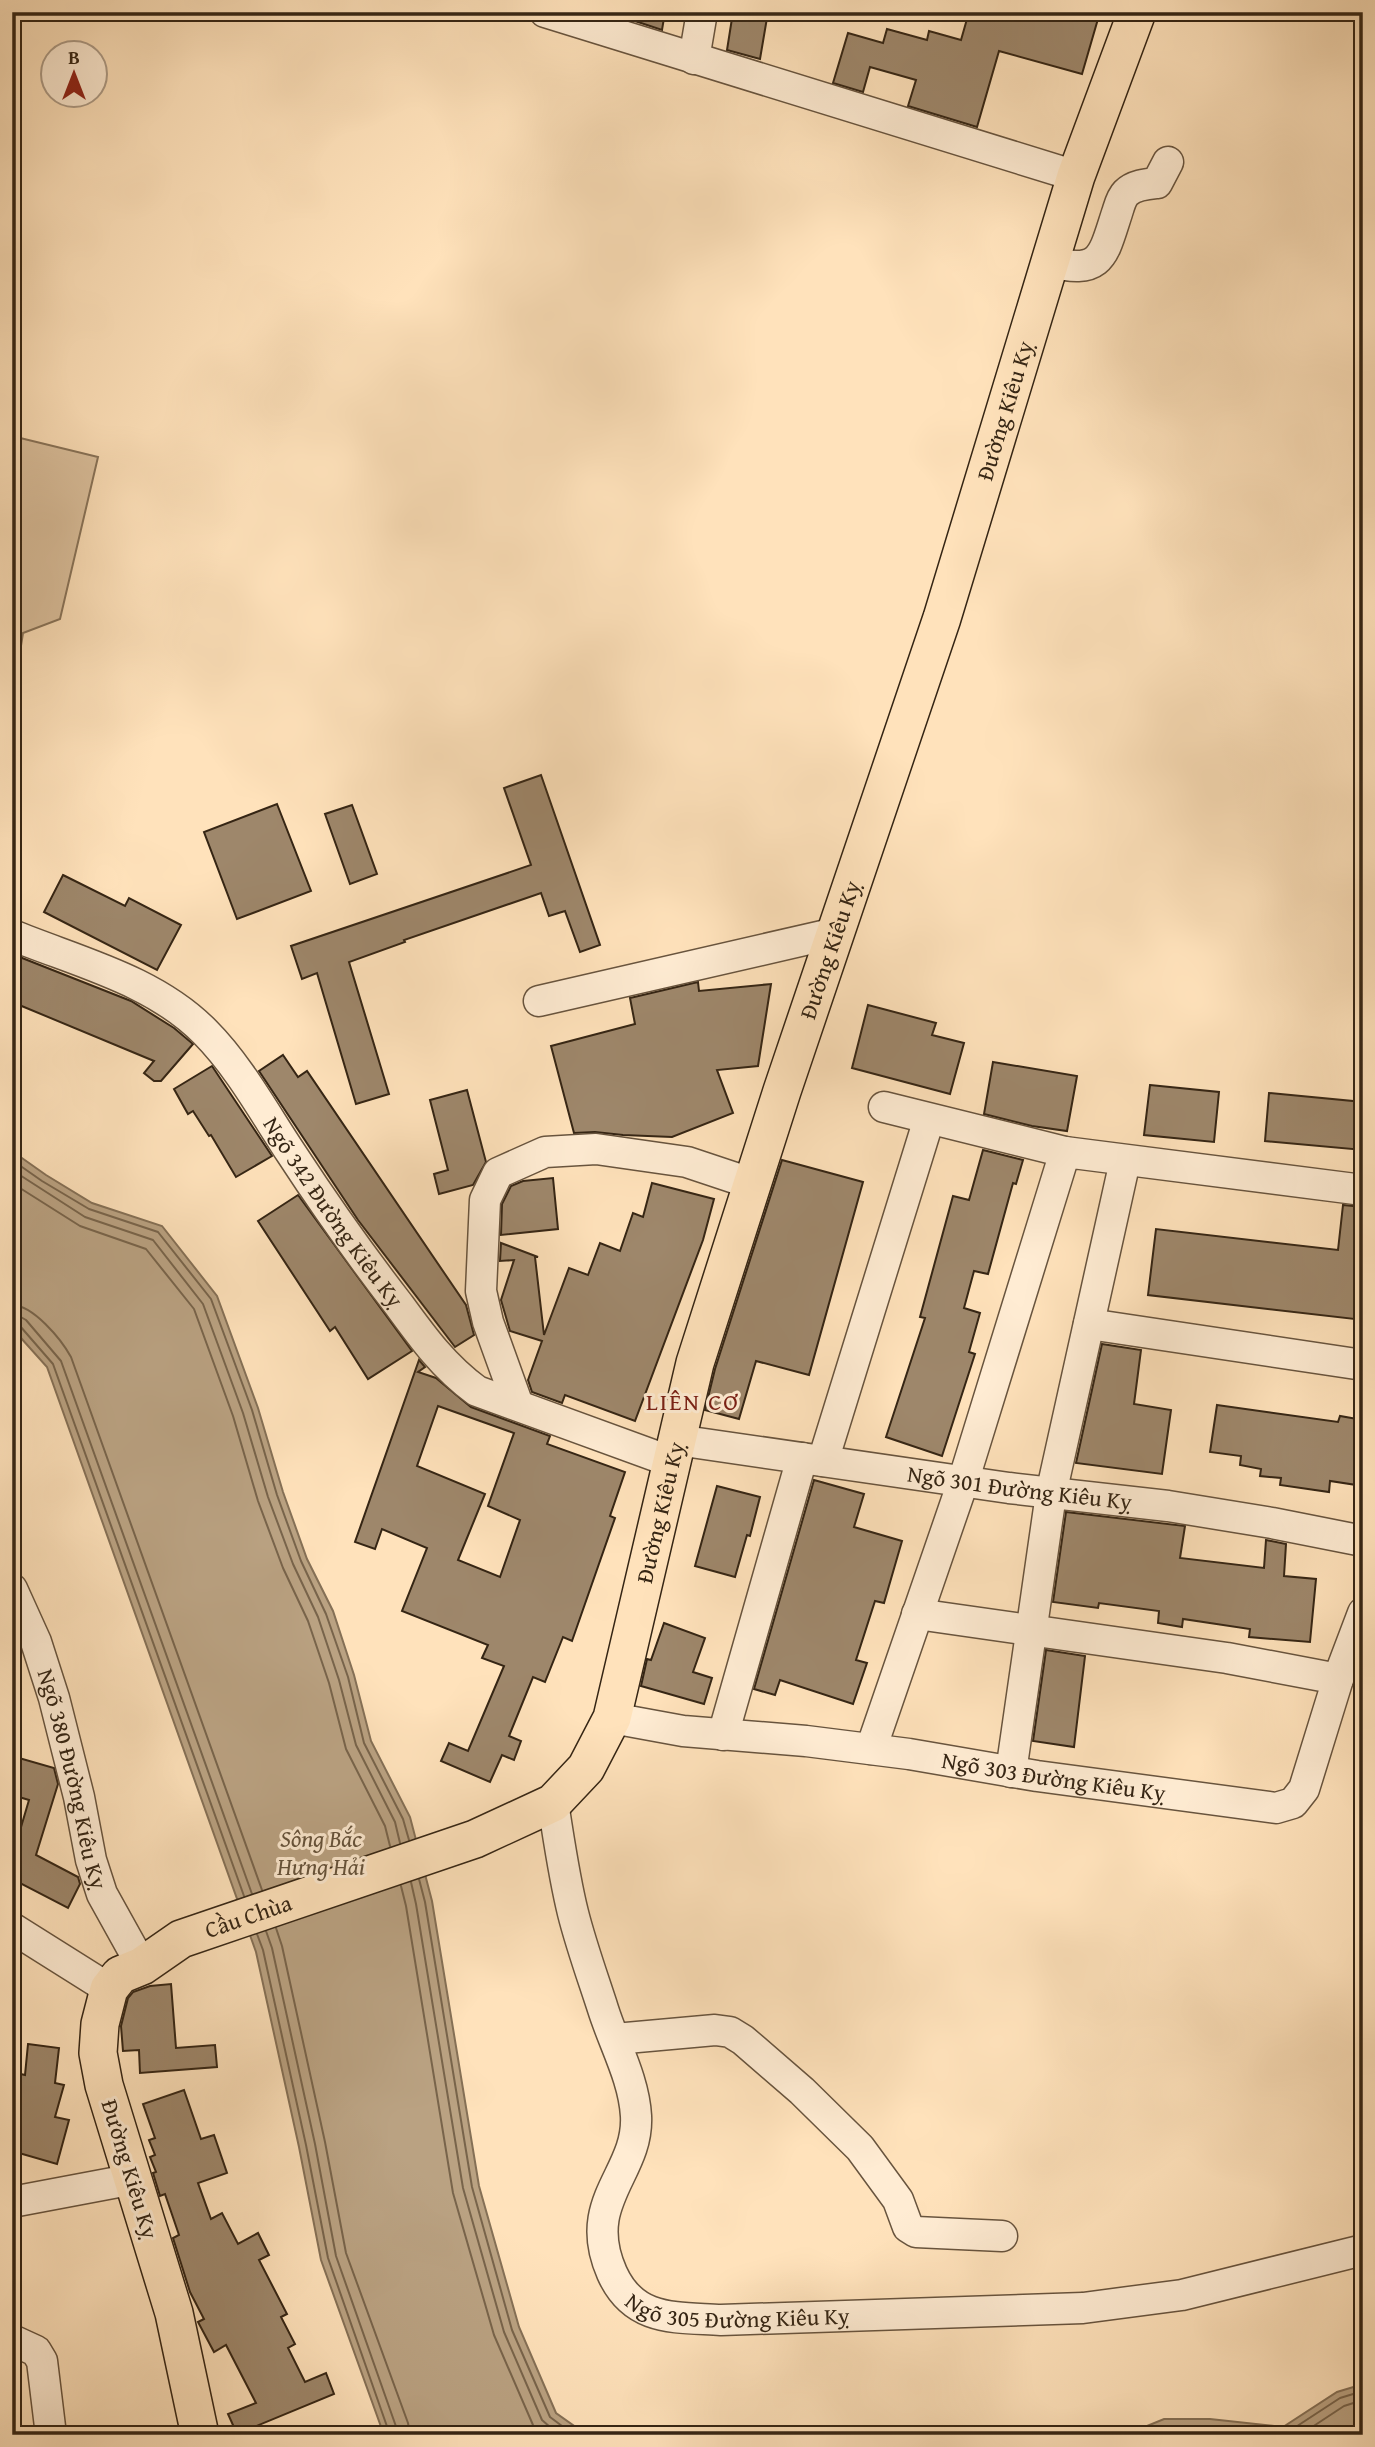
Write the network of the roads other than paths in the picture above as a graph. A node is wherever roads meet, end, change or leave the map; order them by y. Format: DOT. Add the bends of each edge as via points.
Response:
graph roads {
  1 [pos="545,12"];
  2 [pos="702,12"];
  3 [pos="1137,12"];
  4 [pos="694,59"];
  5 [pos="1168,162"];
  6 [pos="1076,176"];
  7 [pos="1050,262"];
  8 [pos="835,933"];
  9 [pos="12,935"];
  10 [pos="539,1001"];
  11 [pos="884,1107"];
  12 [pos="929,1119"];
  13 [pos="1065,1152"];
  14 [pos="1125,1161"];
  15 [pos="753,1184"];
  16 [pos="1363,1190"];
  17 [pos="1089,1324"];
  18 [pos="1363,1365"];
  19 [pos="517,1405"];
  20 [pos="675,1451"];
  21 [pos="812,1460"];
  22 [pos="963,1482"];
  23 [pos="1051,1494"];
  24 [pos="1363,1542"];
  25 [pos="12,1588"];
  26 [pos="1363,1613"];
  27 [pos="917,1614"];
  28 [pos="1033,1630"];
  29 [pos="1338,1679"];
  30 [pos="612,1718"];
  31 [pos="723,1735"];
  32 [pos="871,1749"];
  33 [pos="1012,1772"];
  34 [pos="553,1803"];
  35 [pos="475,1839"];
  36 [pos="12,1928"];
  37 [pos="142,1966"];
  38 [pos="108,1989"];
  39 [pos="615,2039"];
  40 [pos="134,2179"];
  41 [pos="12,2202"];
  42 [pos="1002,2236"];
  43 [pos="1363,2250"];
  44 [pos="12,2340"];
  45 [pos="51,2435"];
  46 [pos="200,2435"];
  1 -- 4 [label="street"];
  2 -- 4 [label="street"];
  3 -- 6 [label="main road, Đường Kiêu Kỵ"];
  4 -- 6 [label="street"];
  5 -- 7 [label="street" via="1157,183 1138,186 1126,194 1104,254 1093,263 1067,266"];
  6 -- 7 [label="main road, Đường Kiêu Kỵ"];
  7 -- 8 [label="main road, Đường Kiêu Kỵ" via="942,618"];
  8 -- 10 [label="street"];
  8 -- 15 [label="main road, Đường Kiêu Kỵ"];
  9 -- 19 [label="street, Ngõ 342 Đường Kiêu Kỵ" via="114,974 167,1001 205,1032 441,1361 477,1391"];
  11 -- 12 [label="street"];
  12 -- 13 [label="street"];
  12 -- 21 [label="street"];
  13 -- 14 [label="street"];
  13 -- 22 [label="street"];
  14 -- 16 [label="street"];
  14 -- 17 [label="street"];
  15 -- 19 [label="street" via="687,1162 596,1149 545,1152 498,1173 485,1200 481,1291"];
  15 -- 20 [label="main road, Đường Kiêu Kỵ" via="695,1363"];
  17 -- 18 [label="street"];
  17 -- 23 [label="street"];
  19 -- 20 [label="street, Ngõ 342 Đường Kiêu Kỵ"];
  20 -- 21 [label="street, Ngõ 301 Đường Kiêu Kỵ"];
  20 -- 30 [label="main road, Đường Kiêu Kỵ"];
  21 -- 22 [label="street, Ngõ 301 Đường Kiêu Kỵ"];
  21 -- 31 [label="street"];
  22 -- 23 [label="street, Ngõ 301 Đường Kiêu Kỵ"];
  22 -- 27 [label="street"];
  23 -- 24 [label="street, Ngõ 301 Đường Kiêu Kỵ" via="1168,1506"];
  23 -- 28 [label="street"];
  25 -- 37 [label="street, Ngõ 380 Đường Kiêu Kỵ" via="54,1698 102,1894"];
  26 -- 29 [label="street, Ngõ 303 Đường Kiêu Kỵ"];
  27 -- 28 [label="street"];
  27 -- 32 [label="street"];
  28 -- 29 [label="street"];
  28 -- 33 [label="street"];
  29 -- 33 [label="street, Ngõ 303 Đường Kiêu Kỵ" via="1320,1777 1285,1807"];
  30 -- 31 [label="street, Ngõ 303 Đường Kiêu Kỵ"];
  30 -- 34 [label="main road, Đường Kiêu Kỵ" via="586,1768"];
  31 -- 32 [label="street, Ngõ 303 Đường Kiêu Kỵ"];
  32 -- 33 [label="street, Ngõ 303 Đường Kiêu Kỵ"];
  34 -- 35 [label="main road, Đường Kiêu Kỵ"];
  34 -- 39 [label="street, Ngõ 305 Đường Kiêu Kỵ" via="573,1914"];
  35 -- 37 [label="main road, Cầu Chùa" via="181,1939"];
  36 -- 38 [label="street"];
  37 -- 38 [label="main road" via="120,1975"];
  38 -- 40 [label="main road, Đường Kiêu Kỵ" via="98,2053"];
  39 -- 42 [label="street" via="730,2032 802,2091 860,2148 898,2200 908,2227 916,2232"];
  39 -- 43 [label="street, Ngõ 305 Đường Kiêu Kỵ" via="636,2114 635,2137 602,2221 606,2256 624,2291 642,2309 661,2316 721,2320 1083,2308 1182,2295"];
  40 -- 41 [label="street"];
  40 -- 46 [label="main road, Đường Kiêu Kỵ" via="174,2313"];
  44 -- 45 [label="street" via="36,2351 42,2361"];
}
